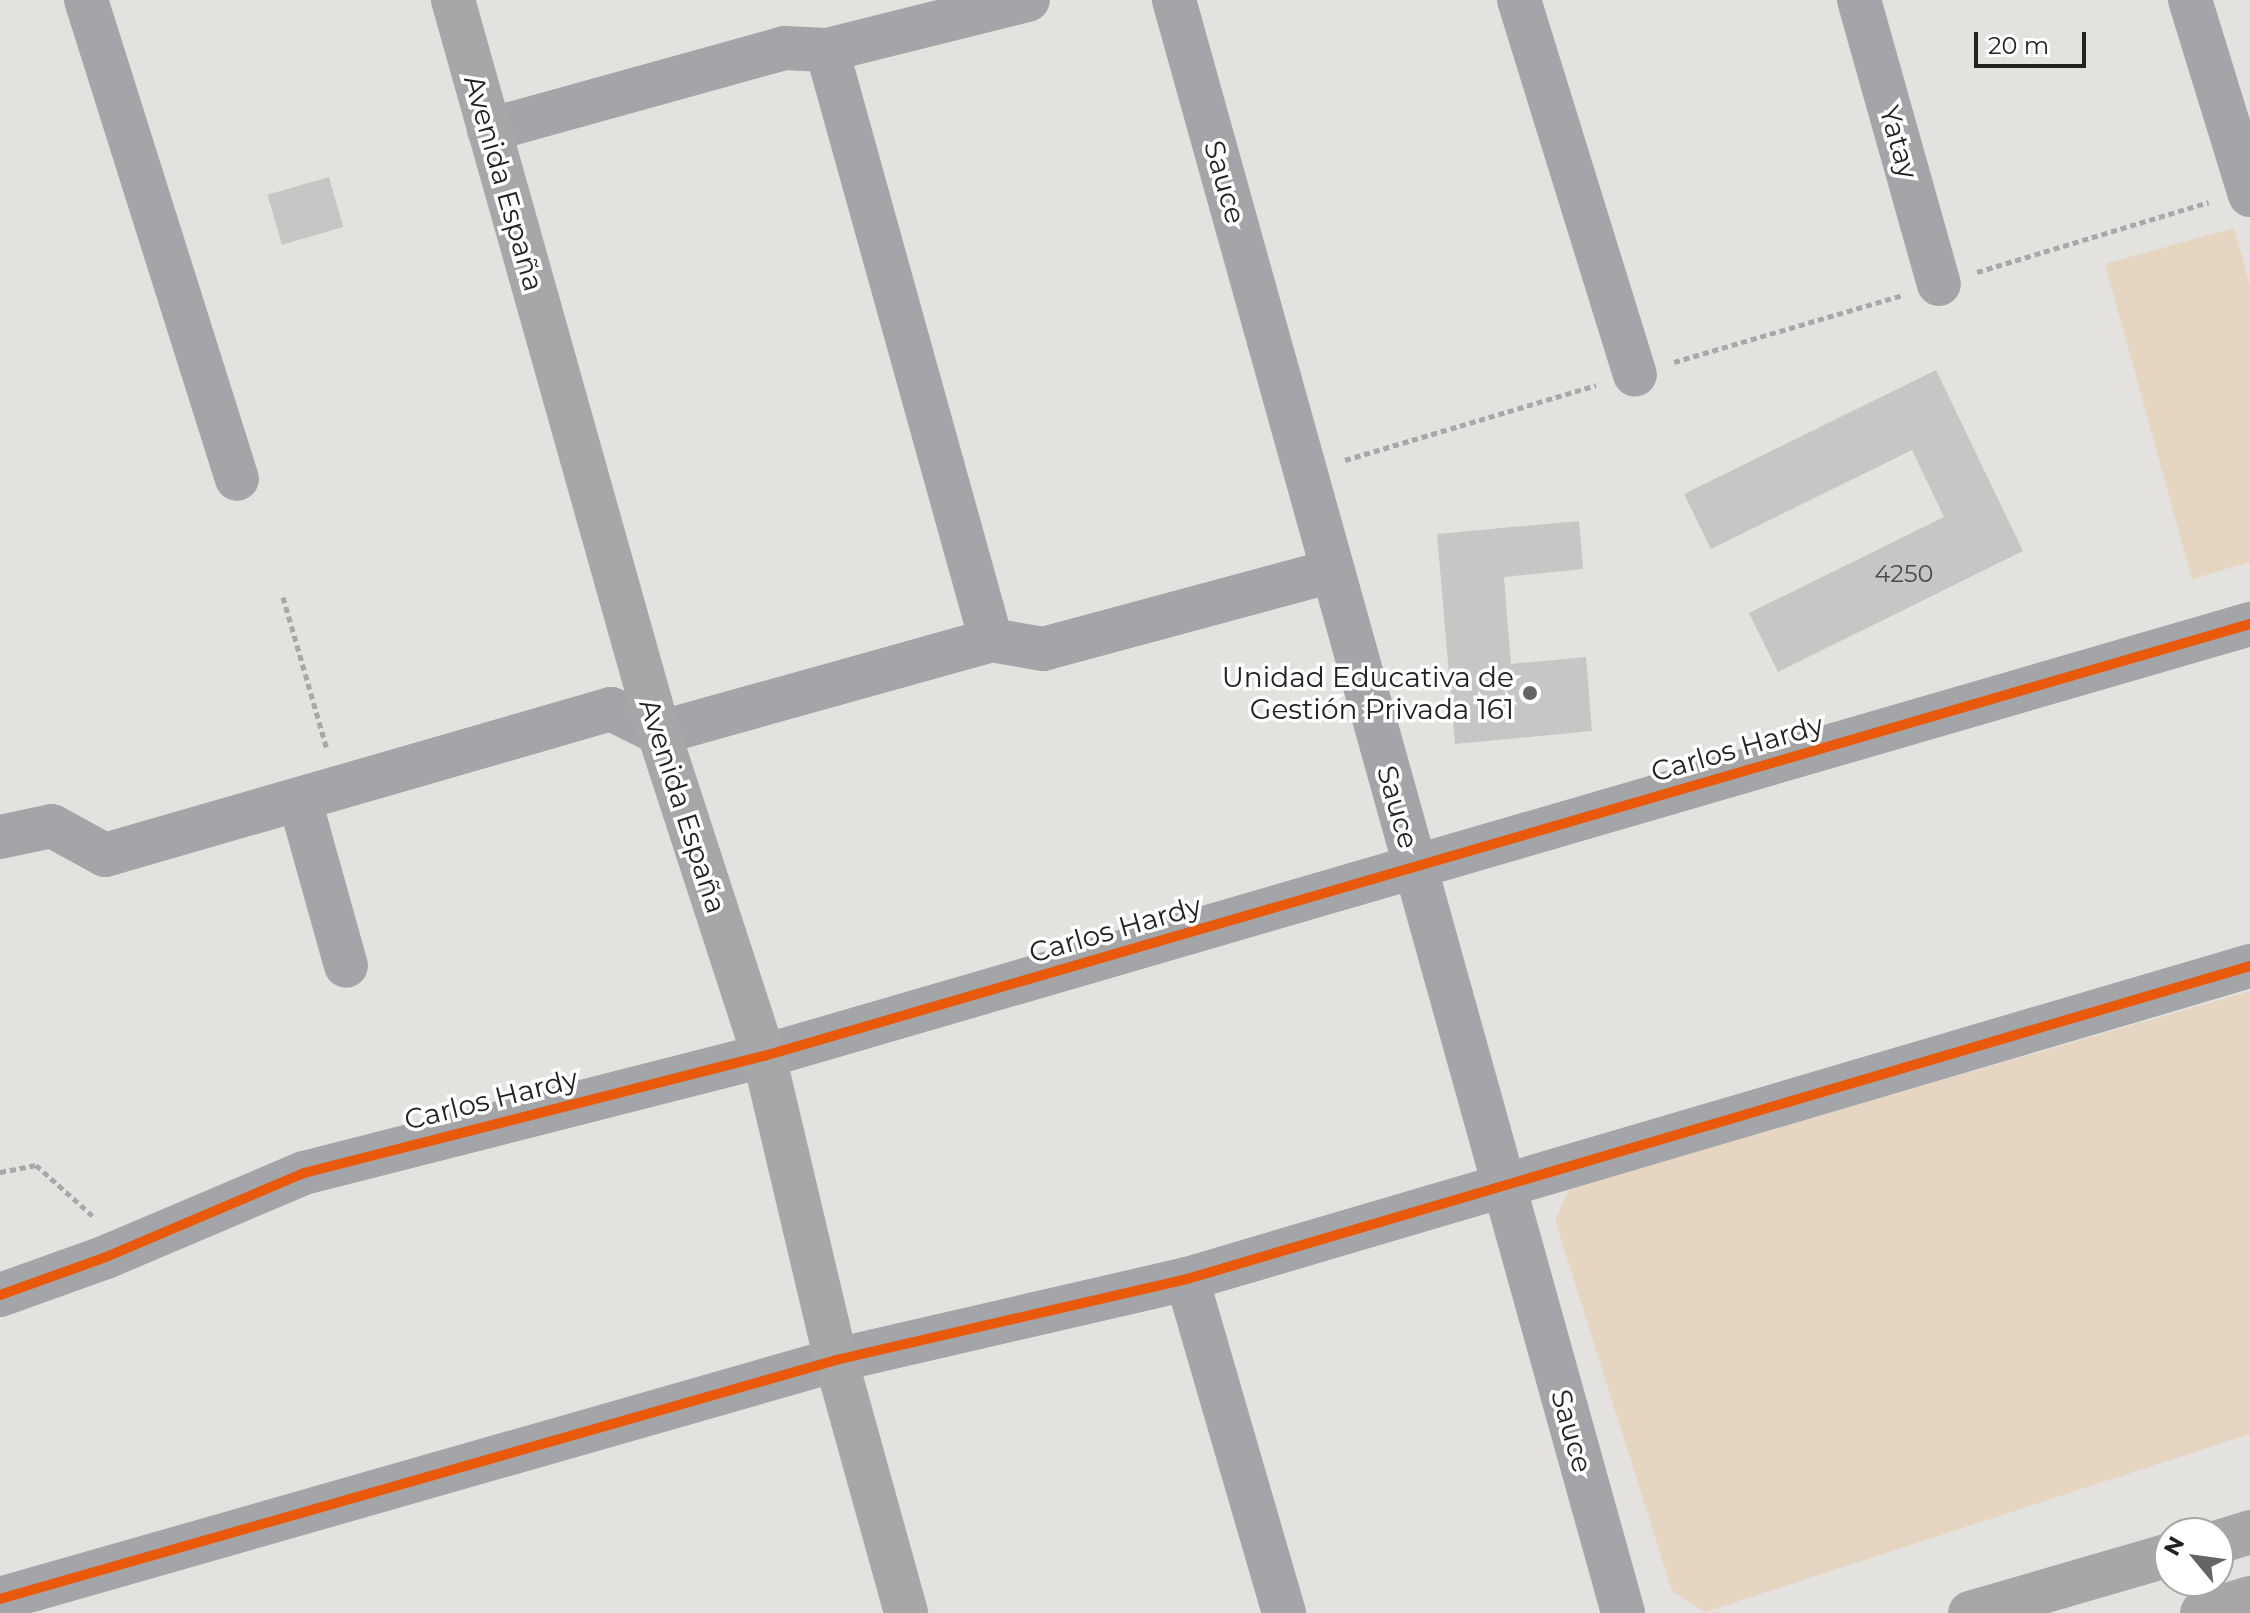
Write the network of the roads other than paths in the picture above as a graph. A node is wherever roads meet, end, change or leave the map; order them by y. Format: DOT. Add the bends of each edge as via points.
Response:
graph roads {
  1 [pos="86,0"];
  2 [pos="453,0"];
  3 [pos="1028,0"];
  4 [pos="1174,0"];
  5 [pos="1519,0"];
  6 [pos="1859,0"];
  7 [pos="2190,0"];
  8 [pos="827,50"];
  9 [pos="489,130"];
  10 [pos="2249,192"];
  11 [pos="1939,284"];
  12 [pos="1635,374"];
  13 [pos="237,479"];
  14 [pos="1333,571"];
  15 [pos="2250,624"];
  16 [pos="991,640"];
  17 [pos="659,733"];
  18 [pos="320,796"];
  19 [pos="0,837"];
  20 [pos="1415,867"];
  21 [pos="346,966"];
  22 [pos="2250,966"];
  23 [pos="764,1056"];
  24 [pos="1504,1186"];
  25 [pos="1187,1279"];
  26 [pos="0,1295"];
  27 [pos="836,1360"];
  28 [pos="2154,1560"];
  29 [pos="2250,1598"];
  30 [pos="0,1599"];
  31 [pos="906,1613"];
  32 [pos="1284,1613"];
  33 [pos="1623,1613"];
  34 [pos="1970,1613"];
  35 [pos="2202,1613"];
  1 -- 13 [label="street"];
  2 -- 9 [label="main road, Avenida España"];
  3 -- 8 [label="street"];
  4 -- 14 [label="street, Sauce"];
  5 -- 12 [label="street"];
  6 -- 11 [label="street, Yatay"];
  7 -- 10 [label="street"];
  8 -- 9 [label="street" via="784,48"];
  8 -- 16 [label="street"];
  9 -- 17 [label="main road, Avenida España"];
  14 -- 16 [label="street" via="1043,649"];
  14 -- 20 [label="street, Sauce"];
  15 -- 20 [label="street, Carlos Hardy"];
  16 -- 17 [label="street"];
  17 -- 18 [label="street" via="611,709"];
  17 -- 23 [label="main road, Avenida España"];
  18 -- 19 [label="street" via="105,855 52,826"];
  18 -- 21 [label="street"];
  20 -- 23 [label="street, Carlos Hardy"];
  20 -- 24 [label="street, Sauce"];
  22 -- 24 [label="street"];
  23 -- 26 [label="street, Carlos Hardy" via="304,1173 129,1248"];
  23 -- 27 [label="main road, Avenida España"];
  24 -- 25 [label="street"];
  24 -- 33 [label="street, Sauce"];
  25 -- 27 [label="street"];
  25 -- 32 [label="street"];
  27 -- 30 [label="street"];
  27 -- 31 [label="main road, Avenida España"];
  28 -- 34 [label="main road"];
  29 -- 35 [label="main road"];
}
